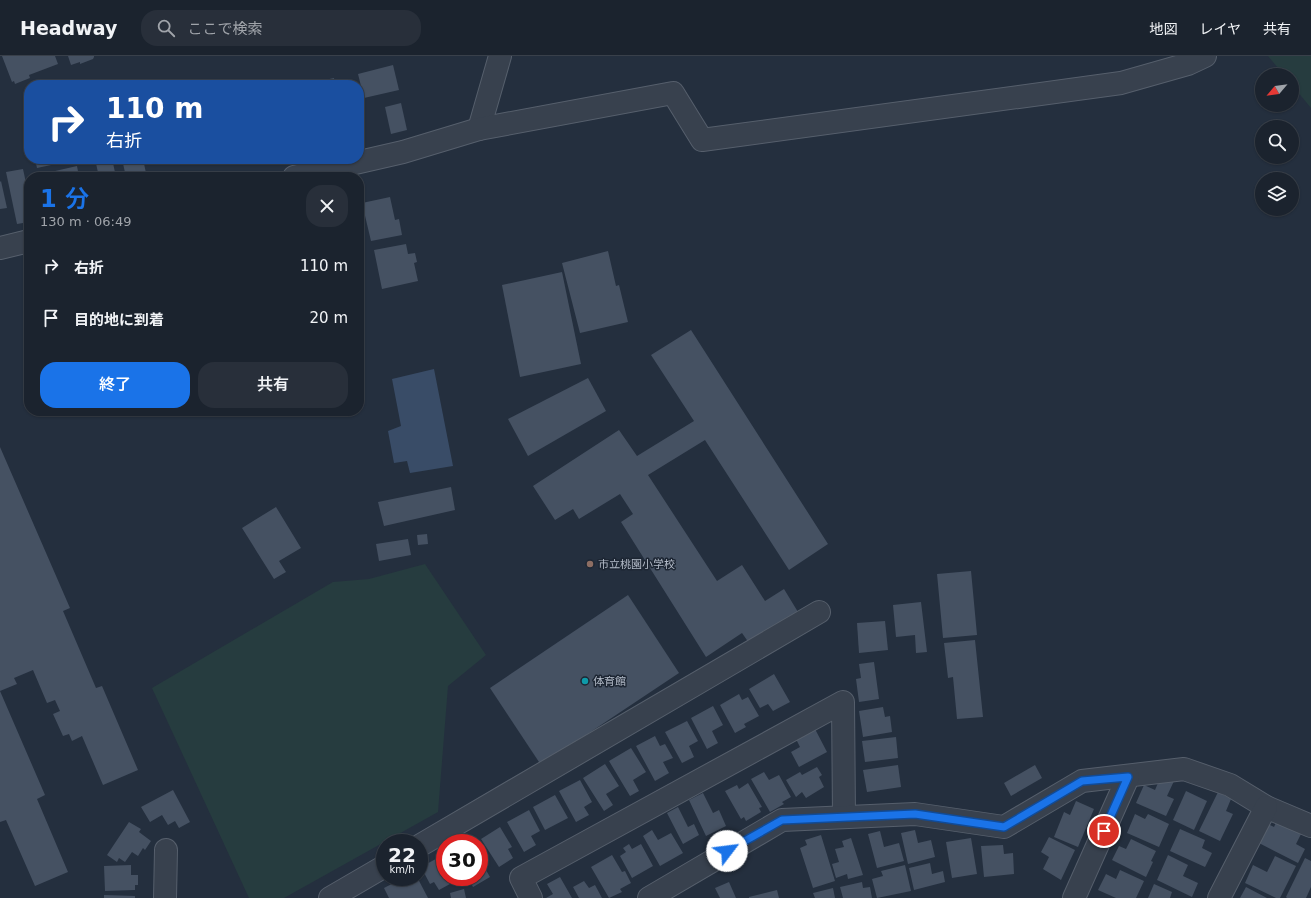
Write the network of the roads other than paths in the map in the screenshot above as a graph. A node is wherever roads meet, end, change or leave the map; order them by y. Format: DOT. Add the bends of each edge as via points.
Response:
graph roads {
  1 [pos="500,56"];
  2 [pos="1205,56"];
  3 [pos="479,129"];
  4 [pos="364,161"];
  5 [pos="351,164"];
  6 [pos="316,172"];
  7 [pos="24,242"];
  8 [pos="0,248"];
  9 [pos="819,612"];
  10 [pos="1128,777"];
  11 [pos="1266,807"];
  12 [pos="844,816"];
  13 [pos="1311,826"];
  14 [pos="428,841"];
  15 [pos="166,850"];
  16 [pos="376,871"];
  17 [pos="1077,892"];
  18 [pos="165,898"];
  19 [pos="330,898"];
  20 [pos="531,898"];
  21 [pos="649,898"];
  22 [pos="1219,898"];
  1 -- 3 [label="street"];
  2 -- 3 [label="street" via="1188,64 1121,83 702,140 672,93"];
  3 -- 4 [label="street"];
  5 -- 6 [label="street"];
  7 -- 8 [label="street"];
  9 -- 14 [label="street"];
  10 -- 11 [label="street" via="1184,769 1230,785"];
  10 -- 12 [label="street" via="1082,781 1004,827 915,814"];
  10 -- 17 [label="street"];
  11 -- 13 [label="street"];
  11 -- 22 [label="street"];
  12 -- 20 [label="street" via="843,702 521,878"];
  12 -- 21 [label="street" via="782,820"];
  15 -- 18 [label="street"];
  16 -- 19 [label="street"];
}
